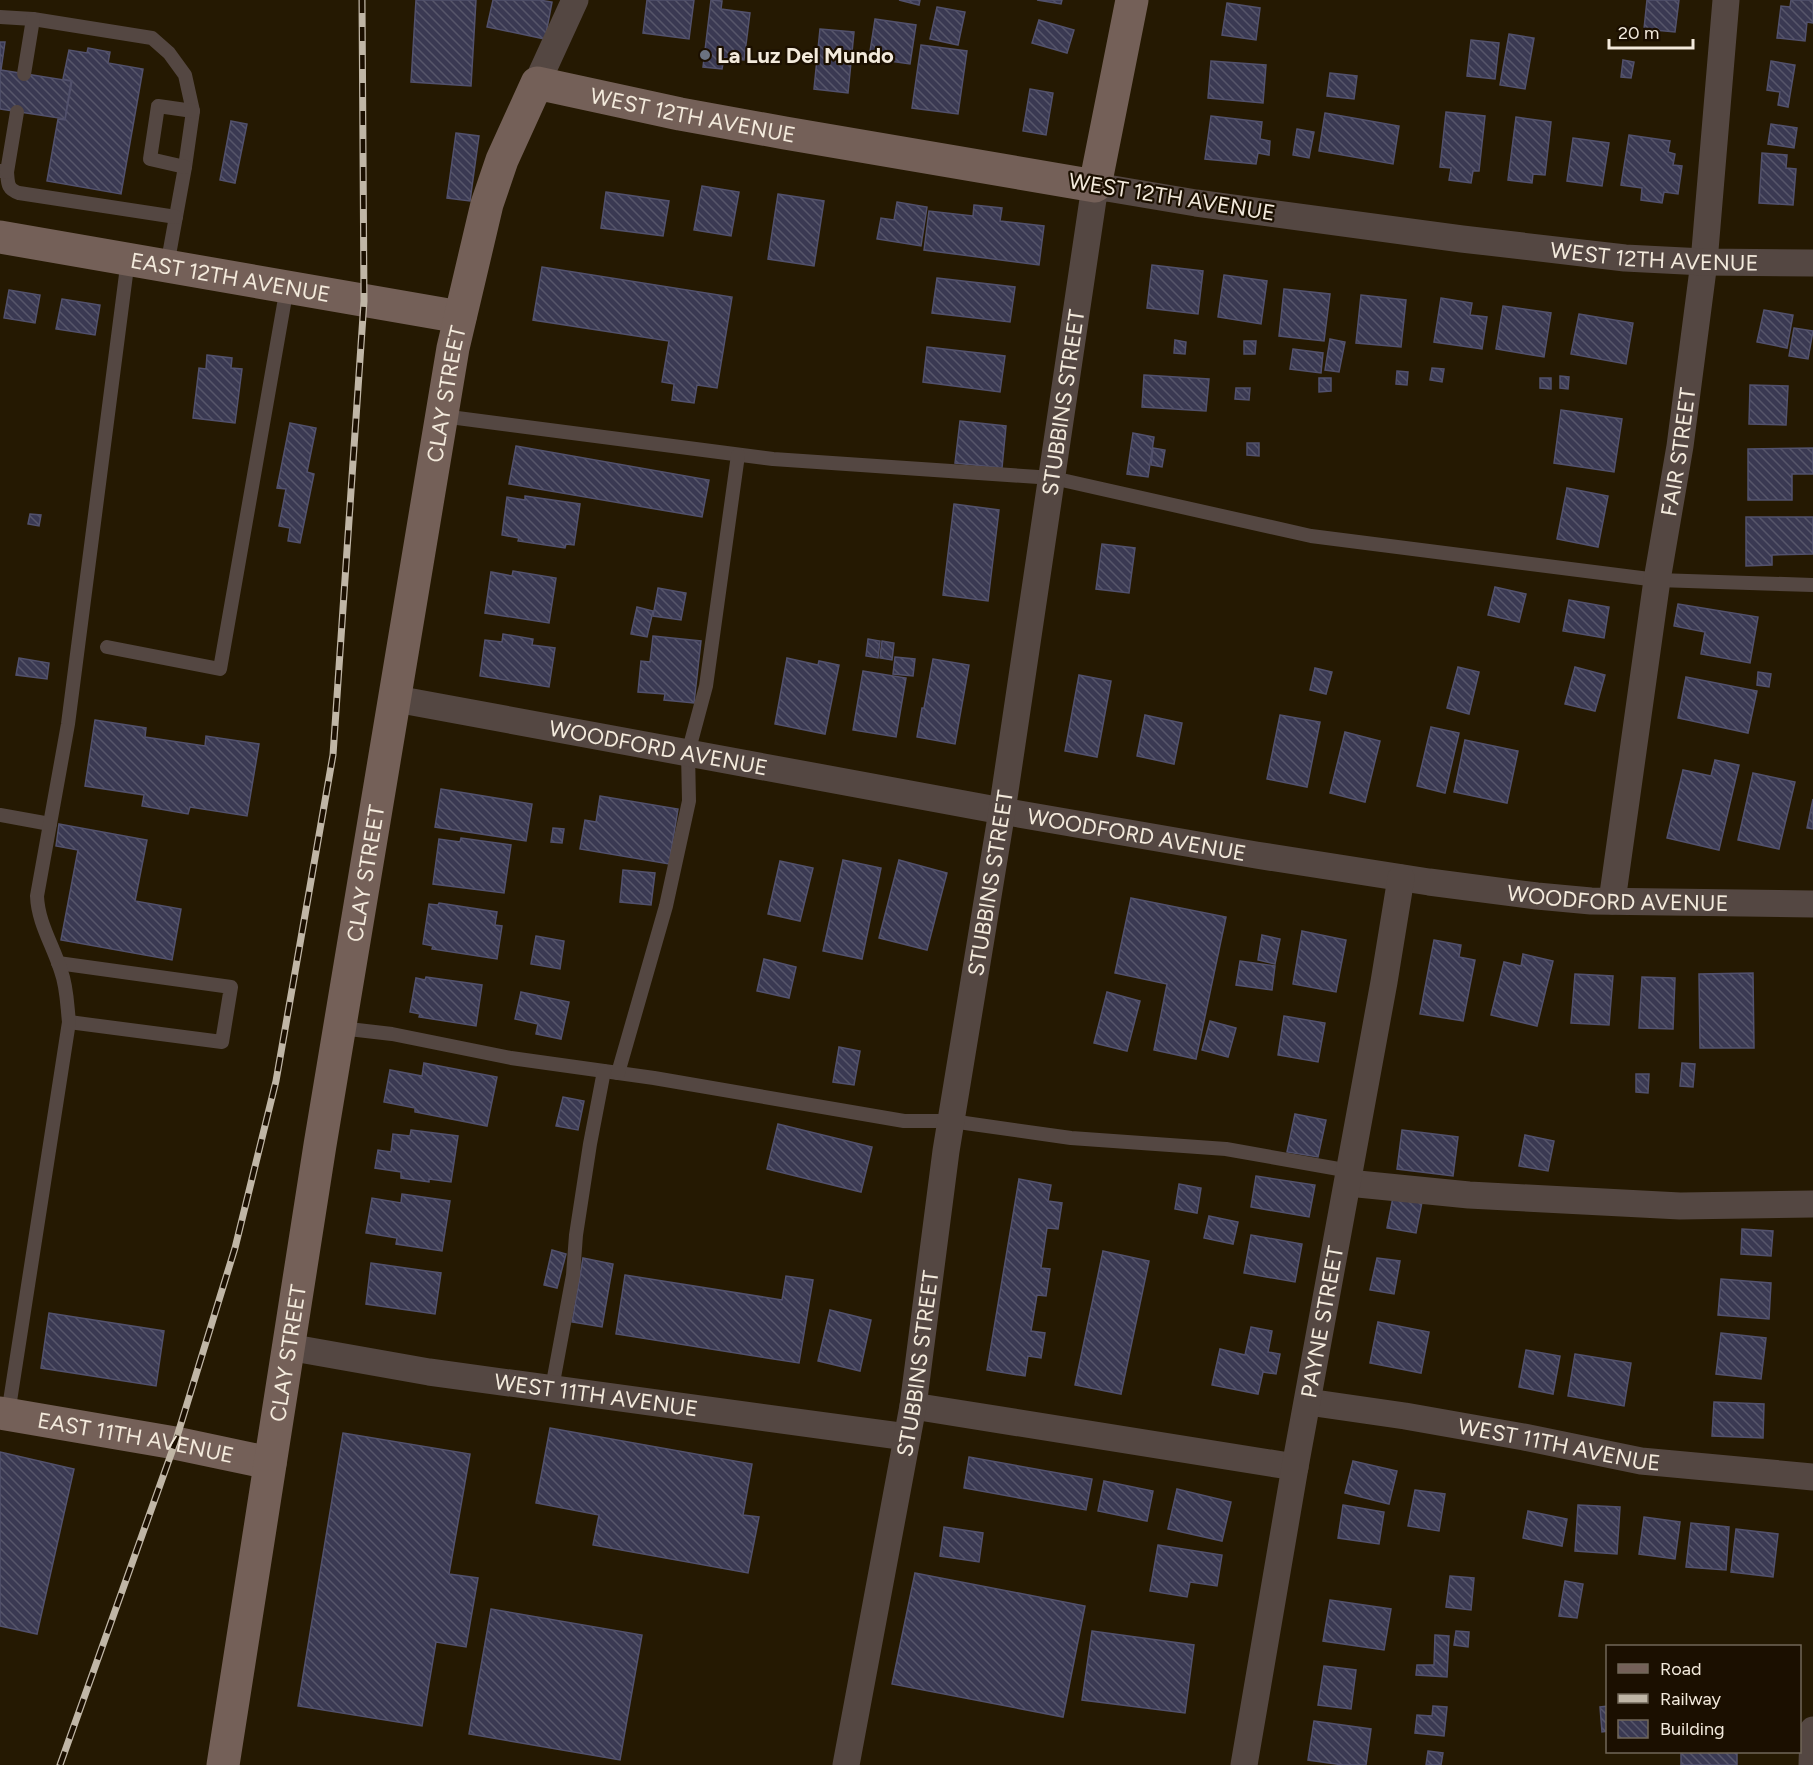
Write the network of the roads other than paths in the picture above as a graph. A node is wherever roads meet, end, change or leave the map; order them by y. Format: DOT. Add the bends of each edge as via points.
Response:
graph roads {
  1 [pos="575,0"];
  2 [pos="1132,0"];
  3 [pos="1726,0"];
  4 [pos="0,16"];
  5 [pos="33,19"];
  6 [pos="24,74"];
  7 [pos="537,83"];
  8 [pos="193,111"];
  9 [pos="17,112"];
  10 [pos="7,130"];
  11 [pos="185,167"];
  12 [pos="3,171"];
  13 [pos="1095,186"];
  14 [pos="176,217"];
  15 [pos="0,237"];
  16 [pos="128,259"];
  17 [pos="1704,262"];
  18 [pos="1813,262"];
  19 [pos="167,266"];
  20 [pos="287,287"];
  21 [pos="460,317"];
  22 [pos="442,416"];
  23 [pos="738,454"];
  24 [pos="1053,478"];
  25 [pos="1657,580"];
  26 [pos="1813,585"];
  27 [pos="107,647"];
  28 [pos="396,699"];
  29 [pos="688,753"];
  30 [pos="1002,811"];
  31 [pos="0,815"];
  32 [pos="50,824"];
  33 [pos="1401,878"];
  34 [pos="1612,901"];
  35 [pos="1813,904"];
  36 [pos="58,963"];
  37 [pos="69,1022"];
  38 [pos="340,1028"];
  39 [pos="611,1072"];
  40 [pos="951,1121"];
  41 [pos="1349,1177"];
  42 [pos="1813,1204"];
  43 [pos="288,1347"];
  44 [pos="552,1389"];
  45 [pos="1308,1402"];
  46 [pos="913,1406"];
  47 [pos="4,1413"];
  48 [pos="907,1437"];
  49 [pos="270,1463"];
  50 [pos="1295,1467"];
  51 [pos="1813,1477"];
  52 [pos="1813,1730"];
  53 [pos="223,1765"];
  54 [pos="846,1765"];
  55 [pos="1244,1765"];
  56 [pos="1812,1765"];
  1 -- 7 [label="street, CLAY STREET"];
  2 -- 13 [label="street, STUBBINS STREET"];
  3 -- 17 [label="street, FAIR STREET"];
  4 -- 5 [label="lane"];
  5 -- 6 [label="lane"];
  5 -- 8 [label="lane" via="152,38 169,52 185,75"];
  7 -- 13 [label="street, WEST 12TH AVENUE" via="738,124"];
  7 -- 21 [label="street, CLAY STREET" via="487,204"];
  8 -- 11 [label="lane"];
  8 -- 11 [label="lane" via="158,106 150,159"];
  9 -- 10 [label="lane"];
  10 -- 12 [label="lane"];
  11 -- 14 [label="lane"];
  12 -- 14 [label="lane" via="11,191 19,194"];
  13 -- 17 [label="street, WEST 12TH AVENUE" via="1462,239 1625,258"];
  13 -- 24 [label="street, STUBBINS STREET"];
  14 -- 19 [label="lane"];
  15 -- 16 [label="street, EAST 12TH AVENUE"];
  16 -- 19 [label="street, EAST 12TH AVENUE"];
  16 -- 32 [label="lane" via="68,724"];
  17 -- 18 [label="street, WEST 12TH AVENUE"];
  17 -- 25 [label="street, FAIR STREET" via="1680,446"];
  19 -- 20 [label="street, EAST 12TH AVENUE"];
  20 -- 21 [label="street, EAST 12TH AVENUE"];
  20 -- 27 [label="lane" via="220,669"];
  21 -- 22 [label="street, CLAY STREET"];
  22 -- 23 [label="lane"];
  22 -- 28 [label="street, CLAY STREET"];
  23 -- 24 [label="lane"];
  23 -- 29 [label="lane" via="706,687"];
  24 -- 25 [label="lane" via="1311,536"];
  24 -- 30 [label="street, STUBBINS STREET"];
  25 -- 26 [label="lane"];
  25 -- 34 [label="street, FAIR STREET"];
  28 -- 29 [label="street, WOODFORD AVENUE"];
  28 -- 38 [label="street, CLAY STREET"];
  29 -- 30 [label="street, WOODFORD AVENUE"];
  29 -- 39 [label="lane" via="689,801 666,906"];
  30 -- 33 [label="street, WOODFORD AVENUE"];
  30 -- 40 [label="street, STUBBINS STREET"];
  31 -- 32 [label="lane"];
  32 -- 36 [label="lane" via="37,905"];
  33 -- 34 [label="street, WOODFORD AVENUE" via="1537,896"];
  33 -- 41 [label="street, PAYNE STREET"];
  34 -- 35 [label="street, WOODFORD AVENUE"];
  36 -- 37 [label="lane" via="66,987"];
  36 -- 37 [label="lane" via="231,987 222,1042"];
  37 -- 47 [label="lane"];
  38 -- 39 [label="lane"];
  38 -- 43 [label="street, CLAY STREET"];
  39 -- 40 [label="lane" via="904,1121"];
  39 -- 44 [label="lane" via="590,1144 573,1275"];
  40 -- 41 [label="lane" via="1071,1138 1226,1149"];
  40 -- 46 [label="street, STUBBINS STREET"];
  41 -- 42 [label="street" via="1469,1195 1680,1206"];
  41 -- 45 [label="street, PAYNE STREET"];
  43 -- 44 [label="street, WEST 11TH AVENUE"];
  43 -- 49 [label="street, CLAY STREET"];
  44 -- 48 [label="street, WEST 11TH AVENUE"];
  45 -- 50 [label="street, PAYNE STREET"];
  45 -- 51 [label="street, WEST 11TH AVENUE" via="1480,1429 1641,1461"];
  46 -- 48 [label="street, STUBBINS STREET"];
  46 -- 50 [label="street"];
  47 -- 49 [label="street, EAST 11TH AVENUE"];
  48 -- 54 [label="street, STUBBINS STREET"];
  49 -- 53 [label="street, CLAY STREET"];
  50 -- 55 [label="street, PAYNE STREET"];
  52 -- 56 [label="street"];
}
